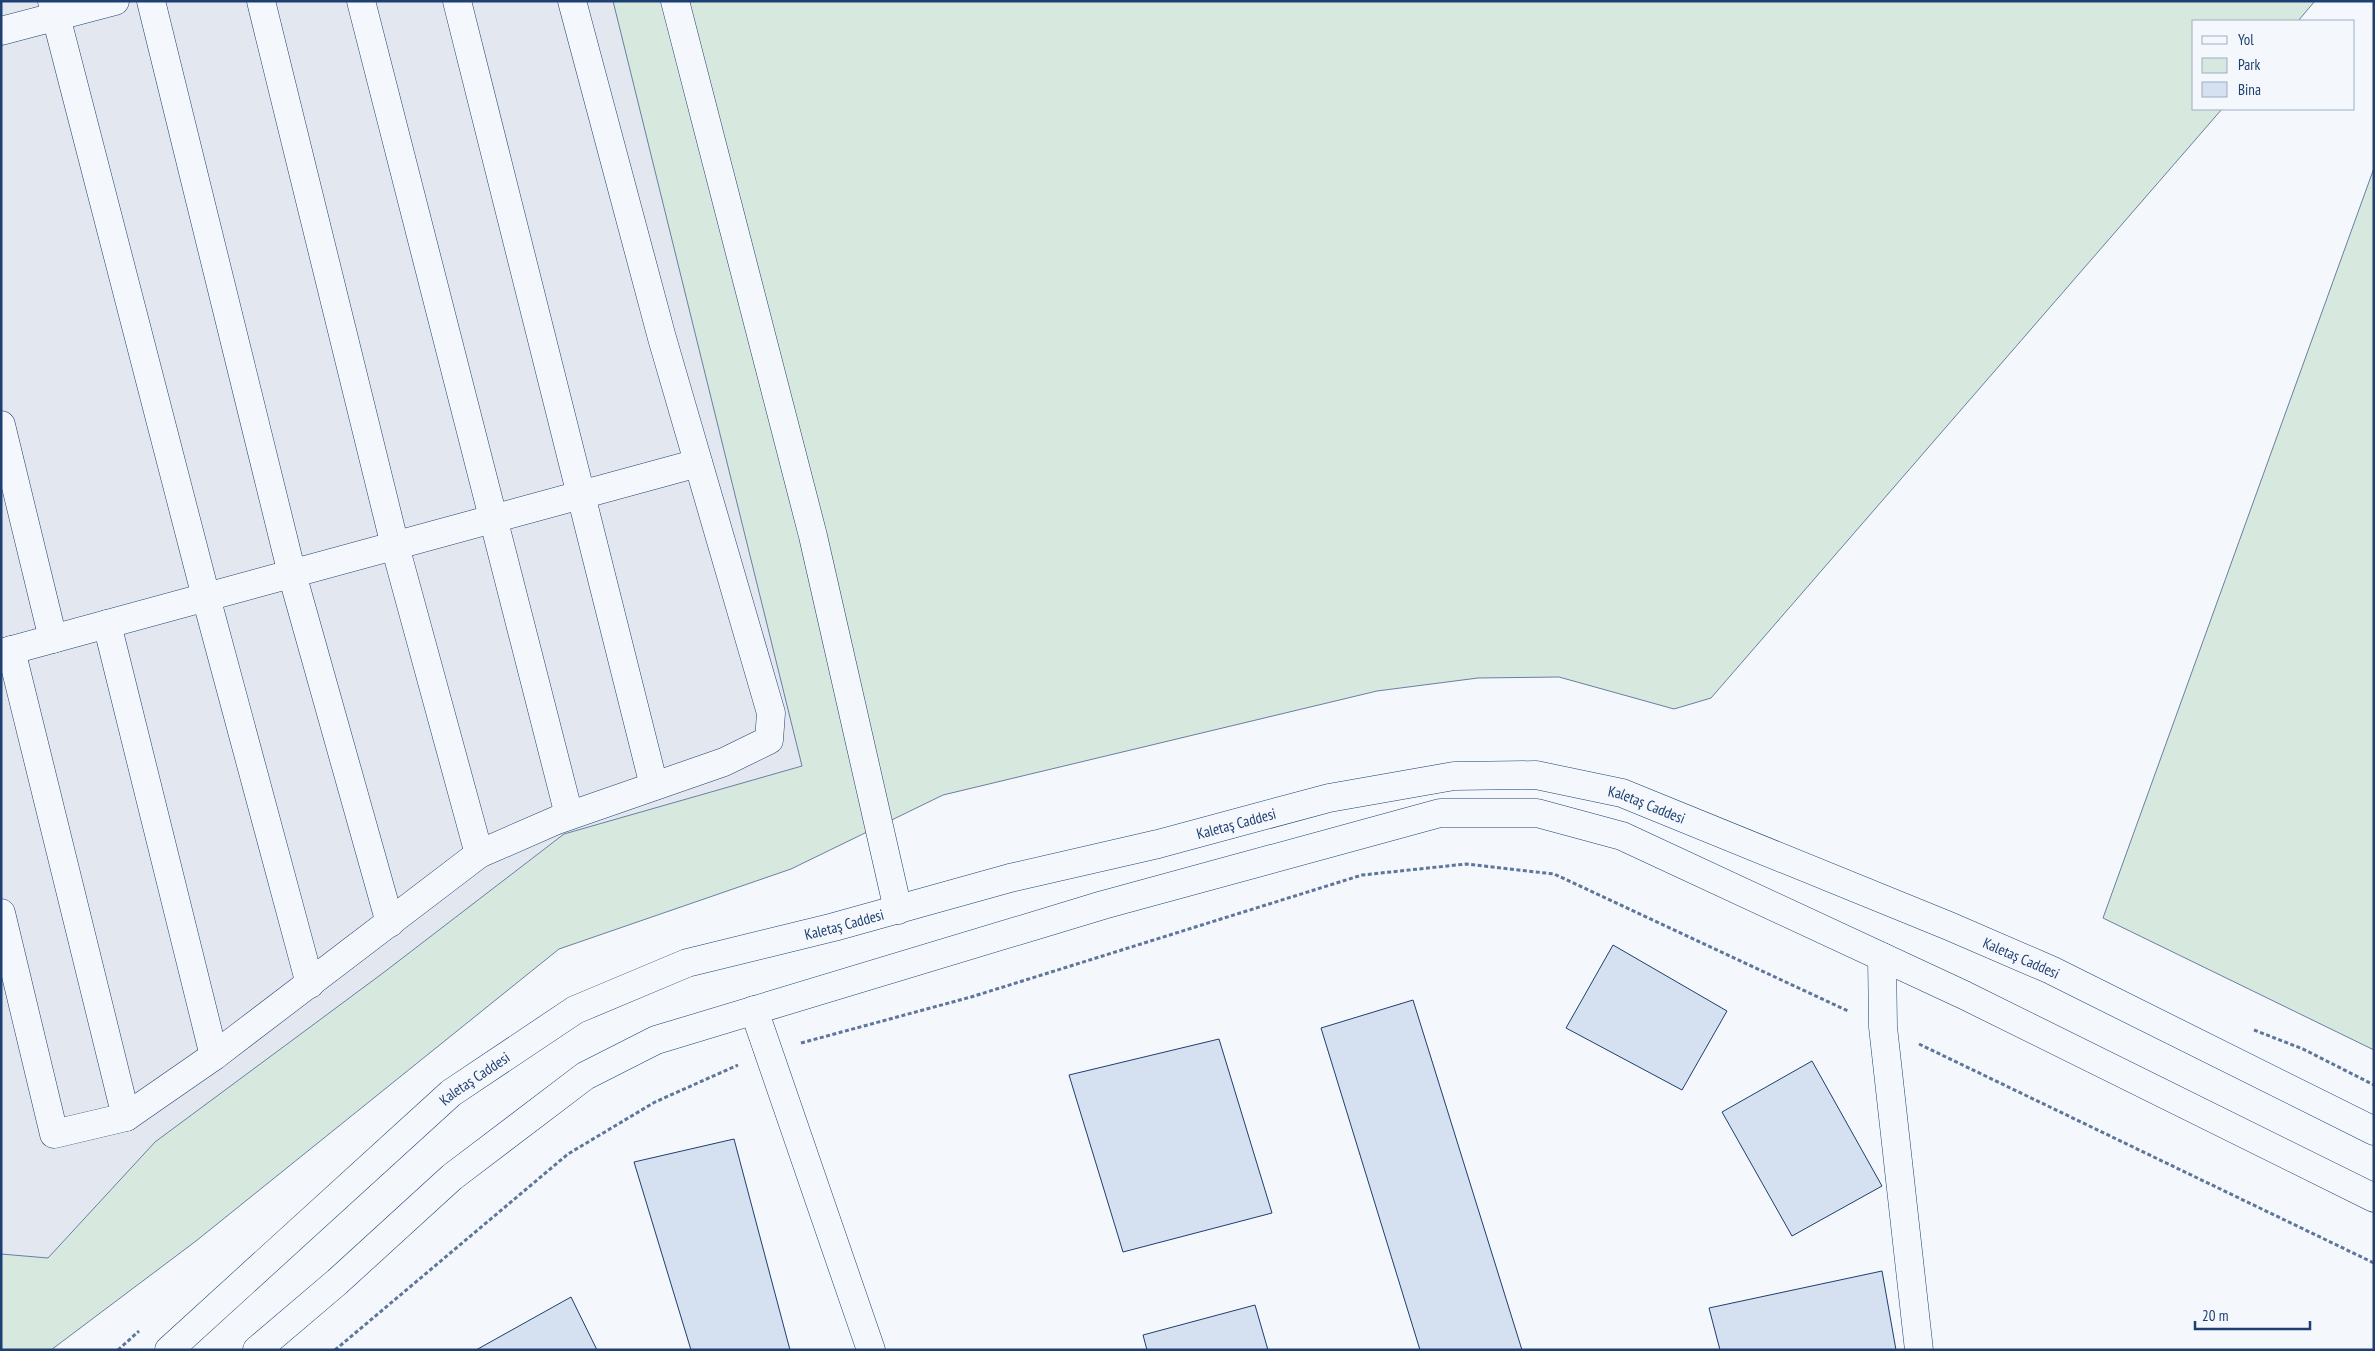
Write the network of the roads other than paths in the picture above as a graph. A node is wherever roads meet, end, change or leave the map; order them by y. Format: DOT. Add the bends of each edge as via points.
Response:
graph roads {
  1 [pos="115,1"];
  2 [pos="151,1"];
  3 [pos="261,1"];
  4 [pos="361,1"];
  5 [pos="457,1"];
  6 [pos="572,1"];
  7 [pos="675,1"];
  8 [pos="54,9"];
  9 [pos="1,31"];
  10 [pos="1,425"];
  11 [pos="698,463"];
  12 [pos="582,495"];
  13 [pos="492,520"];
  14 [pos="395,546"];
  15 [pos="292,574"];
  16 [pos="206,597"];
  17 [pos="107,624"];
  18 [pos="53,639"];
  19 [pos="6,651"];
  20 [pos="654,786"];
  21 [pos="569,815"];
  22 [pos="479,854"];
  23 [pos="898,910"];
  24 [pos="1,912"];
  25 [pos="390,923"];
  26 [pos="1882,957"];
  27 [pos="310,984"];
  28 [pos="754,1010"];
  29 [pos="214,1056"];
  30 [pos="126,1117"];
  31 [pos="2374,1130"];
  32 [pos="2374,1198"];
  33 [pos="169,1350"];
  34 [pos="257,1350"];
  35 [pos="871,1350"];
  36 [pos="1919,1350"];
  1 -- 8 [label="main road"];
  2 -- 15 [label="main road"];
  3 -- 14 [label="main road"];
  4 -- 13 [label="main road"];
  5 -- 12 [label="main road"];
  6 -- 11 [label="main road"];
  7 -- 23 [label="main road" via="813,536"];
  8 -- 9 [label="main road"];
  8 -- 16 [label="main road"];
  10 -- 18 [label="main road"];
  11 -- 12 [label="main road"];
  11 -- 20 [label="main road" via="771,713 768,740 724,762"];
  12 -- 13 [label="main road"];
  12 -- 20 [label="main road"];
  13 -- 14 [label="main road"];
  13 -- 21 [label="main road"];
  14 -- 15 [label="main road"];
  14 -- 22 [label="main road"];
  15 -- 16 [label="main road"];
  15 -- 25 [label="main road"];
  16 -- 17 [label="main road"];
  16 -- 27 [label="main road"];
  17 -- 18 [label="main road"];
  17 -- 29 [label="main road"];
  18 -- 19 [label="main road"];
  19 -- 30 [label="main road"];
  20 -- 21 [label="main road"];
  21 -- 22 [label="main road"];
  22 -- 25 [label="main road"];
  23 -- 31 [label="main road, Kaletaş Caddesi" via="1010,878 1158,844 1328,798 1454,776 1536,775 1622,793 1949,926 2051,970"];
  23 -- 33 [label="main road, Kaletaş Caddesi" via="687,964 575,1010 451,1093"];
  24 -- 30 [label="main road" via="54,1134"];
  25 -- 27 [label="main road"];
  26 -- 28 [label="main road" via="1622,836 1537,813 1440,813 1104,905"];
  26 -- 32 [label="main road"];
  26 -- 36 [label="main road" via="1883,1027"];
  27 -- 29 [label="main road"];
  28 -- 34 [label="main road" via="656,1040 585,1076 452,1177"];
  28 -- 35 [label="main road"];
  29 -- 30 [label="main road"];
}
